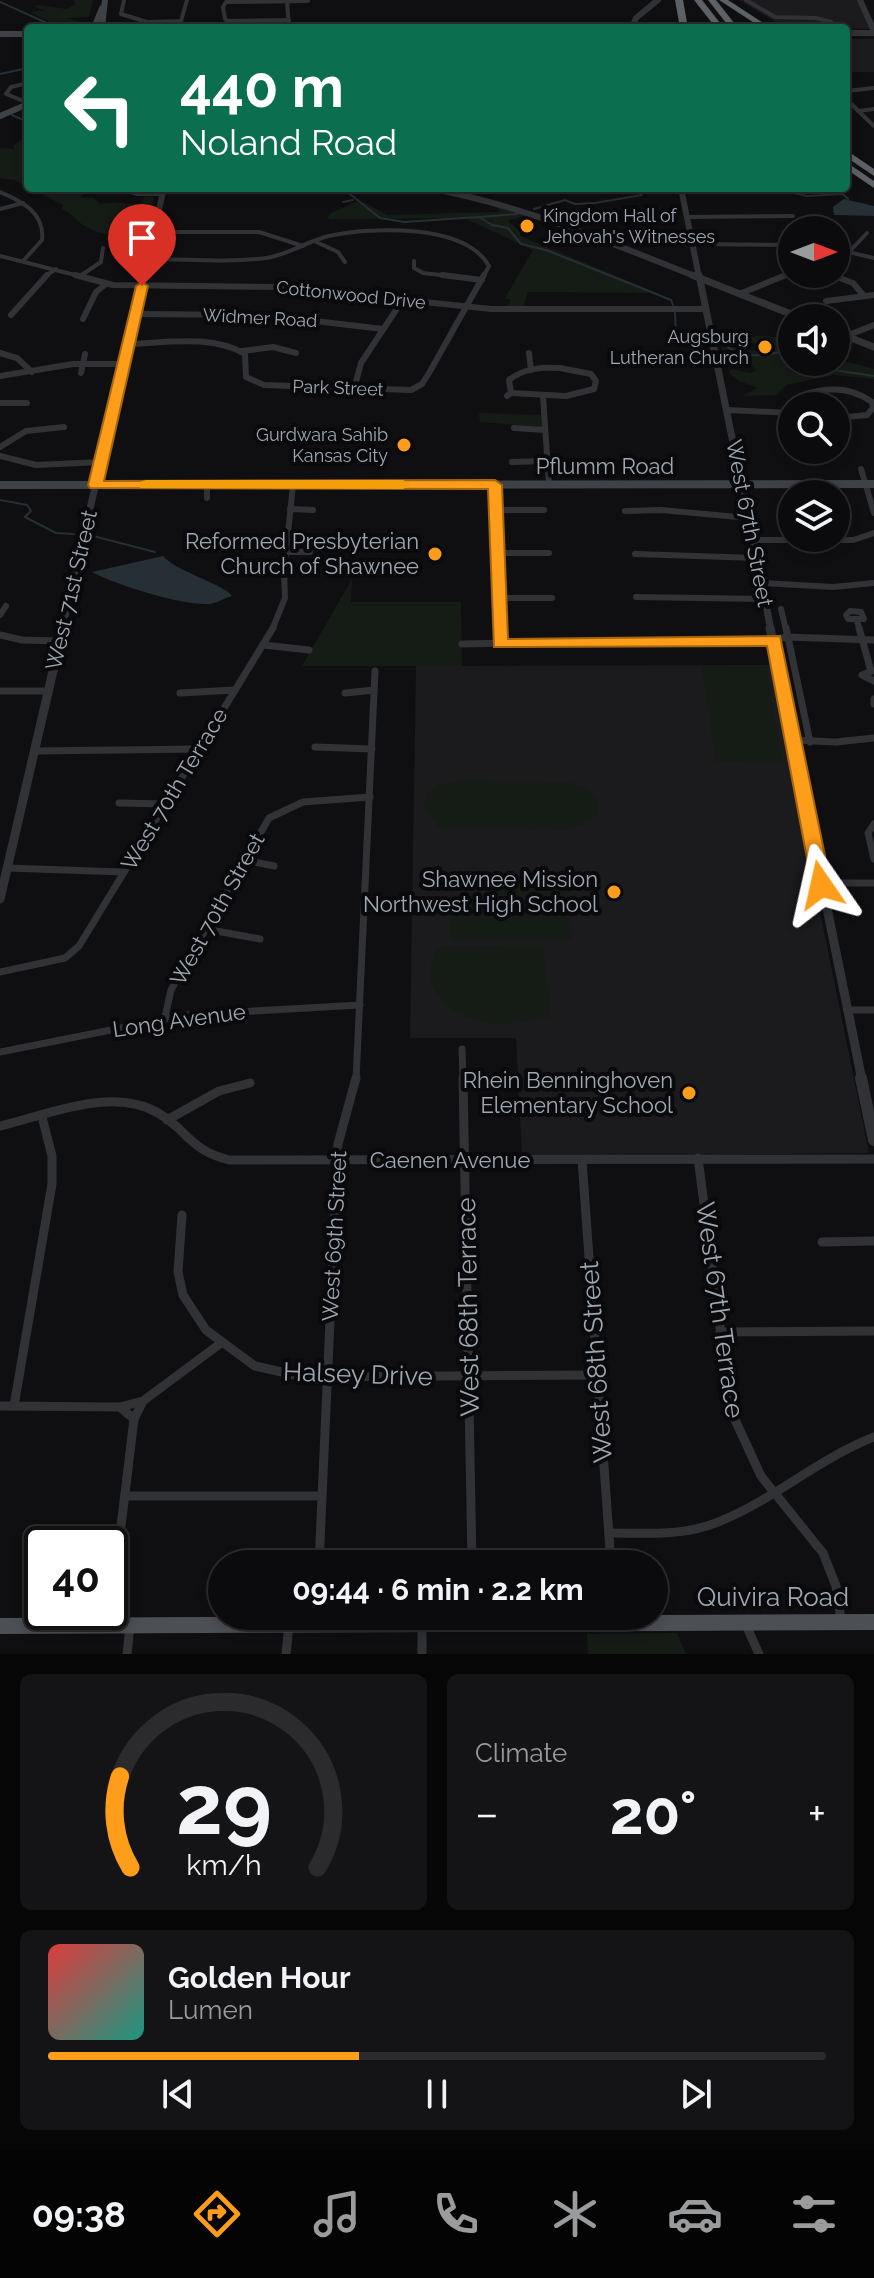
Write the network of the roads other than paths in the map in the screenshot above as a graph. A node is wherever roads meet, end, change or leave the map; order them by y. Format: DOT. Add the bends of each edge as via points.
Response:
graph roads {
  1 [pos="124,0"];
  2 [pos="187,0"];
  3 [pos="658,0"];
  4 [pos="698,0"];
  5 [pos="712,0"];
  6 [pos="723,0"];
  7 [pos="746,0"];
  8 [pos="860,0"];
  9 [pos="287,1"];
  10 [pos="308,1"];
  11 [pos="678,1"];
  12 [pos="104,3"];
  13 [pos="289,20"];
  14 [pos="227,22"];
  15 [pos="96,24"];
  16 [pos="102,24"];
  17 [pos="148,24"];
  18 [pos="164,24"];
  19 [pos="231,24"];
  20 [pos="289,24"];
  21 [pos="634,24"];
  22 [pos="683,24"];
  23 [pos="717,24"];
  24 [pos="731,24"];
  25 [pos="761,24"];
  26 [pos="832,24"];
  27 [pos="874,32"];
  28 [pos="850,33"];
  29 [pos="0,34"];
  30 [pos="24,34"];
  31 [pos="24,84"];
  32 [pos="874,88"];
  33 [pos="850,90"];
  34 [pos="24,101"];
  35 [pos="850,103"];
  36 [pos="24,105"];
  37 [pos="874,109"];
  38 [pos="858,111"];
  39 [pos="0,114"];
  40 [pos="874,126"];
  41 [pos="850,156"];
  42 [pos="850,168"];
  43 [pos="874,173"];
  44 [pos="874,185"];
  45 [pos="0,192"];
  46 [pos="131,192"];
  47 [pos="154,192"];
  48 [pos="163,192"];
  49 [pos="458,192"];
  50 [pos="682,192"];
  51 [pos="23,203"];
  52 [pos="0,209"];
  53 [pos="778,216"];
  54 [pos="687,217"];
  55 [pos="154,232"];
  56 [pos="867,233"];
  57 [pos="314,241"];
  58 [pos="692,244"];
  59 [pos="778,245"];
  60 [pos="303,246"];
  61 [pos="103,248"];
  62 [pos="850,251"];
  63 [pos="0,256"];
  64 [pos="874,258"];
  65 [pos="149,259"];
  66 [pos="24,260"];
  67 [pos="414,261"];
  68 [pos="345,262"];
  69 [pos="56,269"];
  70 [pos="80,276"];
  71 [pos="699,278"];
  72 [pos="778,279"];
  73 [pos="482,280"];
  74 [pos="850,282"];
  75 [pos="106,284"];
  76 [pos="142,286"];
  77 [pos="739,294"];
  78 [pos="874,295"];
  79 [pos="864,296"];
  80 [pos="402,301"];
  81 [pos="826,301"];
  82 [pos="465,308"];
  83 [pos="706,309"];
  84 [pos="778,309"];
  85 [pos="135,314"];
  86 [pos="11,315"];
  87 [pos="83,319"];
  88 [pos="874,325"];
  89 [pos="383,329"];
  90 [pos="850,334"];
  91 [pos="850,338"];
  92 [pos="128,344"];
  93 [pos="874,347"];
  94 [pos="242,351"];
  95 [pos="0,353"];
  96 [pos="296,353"];
  97 [pos="529,353"];
  98 [pos="85,354"];
  99 [pos="83,364"];
  100 [pos="124,364"];
  101 [pos="531,370"];
  102 [pos="32,372"];
  103 [pos="81,373"];
  104 [pos="0,376"];
  105 [pos="354,389"];
  106 [pos="813,392"];
  107 [pos="543,396"];
  108 [pos="0,403"];
  109 [pos="27,403"];
  110 [pos="727,410"];
  111 [pos="778,412"];
  112 [pos="850,419"];
  113 [pos="64,427"];
  114 [pos="514,428"];
  115 [pos="545,430"];
  116 [pos="0,447"];
  117 [pos="0,456"];
  118 [pos="547,461"];
  119 [pos="101,462"];
  120 [pos="512,462"];
  121 [pos="861,469"];
  122 [pos="549,484"];
  123 [pos="870,484"];
  124 [pos="0,485"];
  125 [pos="95,485"];
  126 [pos="207,485"];
  127 [pos="293,485"];
  128 [pos="495,485"];
  129 [pos="742,485"];
  130 [pos="207,498"];
  131 [pos="290,509"];
  132 [pos="313,510"];
  133 [pos="496,510"];
  134 [pos="544,510"];
  135 [pos="625,511"];
  136 [pos="874,513"];
  137 [pos="749,518"];
  138 [pos="874,534"];
  139 [pos="754,540"];
  140 [pos="286,552"];
  141 [pos="310,552"];
  142 [pos="497,553"];
  143 [pos="549,553"];
  144 [pos="635,554"];
  145 [pos="757,558"];
  146 [pos="763,583"];
  147 [pos="874,583"];
  148 [pos="636,597"];
  149 [pos="499,598"];
  150 [pos="552,598"];
  151 [pos="765,599"];
  152 [pos="6,606"];
  153 [pos="781,609"];
  154 [pos="0,615"];
  155 [pos="857,621"];
  156 [pos="0,635"];
  157 [pos="787,637"];
  158 [pos="774,640"];
  159 [pos="862,640"];
  160 [pos="874,640"];
  161 [pos="60,641"];
  162 [pos="462,644"];
  163 [pos="500,644"];
  164 [pos="263,645"];
  165 [pos="309,650"];
  166 [pos="375,671"];
  167 [pos="872,671"];
  168 [pos="874,681"];
  169 [pos="235,690"];
  170 [pos="374,690"];
  171 [pos="0,691"];
  172 [pos="48,691"];
  173 [pos="180,693"];
  174 [pos="345,693"];
  175 [pos="874,738"];
  176 [pos="794,740"];
  177 [pos="810,742"];
  178 [pos="315,747"];
  179 [pos="199,749"];
  180 [pos="372,749"];
  181 [pos="34,751"];
  182 [pos="370,797"];
  183 [pos="119,803"];
  184 [pos="165,804"];
  185 [pos="874,824"];
  186 [pos="874,859"];
  187 [pos="244,860"];
  188 [pos="274,866"];
  189 [pos="7,868"];
  190 [pos="124,872"];
  191 [pos="821,883"];
  192 [pos="874,883"];
  193 [pos="0,899"];
  194 [pos="205,929"];
  195 [pos="260,939"];
  196 [pos="0,972"];
  197 [pos="360,1005"];
  198 [pos="847,1010"];
  199 [pos="874,1010"];
  200 [pos="165,1017"];
  201 [pos="462,1049"];
  202 [pos="0,1052"];
  203 [pos="250,1083"];
  204 [pos="42,1117"];
  205 [pos="167,1120"];
  206 [pos="0,1126"];
  207 [pos="874,1140"];
  208 [pos="698,1158"];
  209 [pos="874,1159"];
  210 [pos="337,1160"];
  211 [pos="465,1160"];
  212 [pos="582,1160"];
  213 [pos="182,1215"];
  214 [pos="874,1241"];
  215 [pos="822,1242"];
  216 [pos="874,1331"];
  217 [pos="720,1332"];
  218 [pos="221,1343"];
  219 [pos="597,1375"];
  220 [pos="469,1376"];
  221 [pos="327,1377"];
  222 [pos="143,1401"];
  223 [pos="0,1406"];
  224 [pos="14,1406"];
  225 [pos="120,1407"];
  226 [pos="134,1419"];
  227 [pos="874,1437"];
  228 [pos="773,1491"];
  229 [pos="125,1496"];
  230 [pos="321,1496"];
  231 [pos="121,1526"];
  232 [pos="609,1533"];
  233 [pos="319,1550"];
  234 [pos="472,1550"];
  235 [pos="610,1550"];
  236 [pos="668,1621"];
  237 [pos="874,1622"];
  238 [pos="744,1623"];
  239 [pos="841,1623"];
  240 [pos="130,1625"];
  241 [pos="208,1625"];
  242 [pos="0,1626"];
  243 [pos="24,1626"];
  244 [pos="288,1630"];
  245 [pos="422,1630"];
  246 [pos="127,1654"];
  247 [pos="286,1654"];
  248 [pos="422,1654"];
  249 [pos="759,1654"];
  1 -- 17 [label="street" via="121,14"];
  2 -- 18 [label="street" via="181,21"];
  3 -- 21 [label="street"];
  4 -- 23 [label="highway"];
  5 -- 24 [label="highway"];
  6 -- 25 [label="highway"];
  7 -- 26 [label="street" via="775,17 820,18"];
  8 -- 27 [label="street"];
  9 -- 10 [label="street"];
  9 -- 13 [label="street"];
  9 -- 14 [label="street" via="226,2"];
  11 -- 22 [label="highway"];
  12 -- 15 [label="main road"];
  12 -- 16 [label="main road"];
  13 -- 14 [label="street"];
  13 -- 20 [label="street"];
  14 -- 19 [label="street"];
  27 -- 28 [label="street"];
  29 -- 30 [label="main road"];
  31 -- 34 [label="street" via="6,94"];
  32 -- 33 [label="street"];
  35 -- 38 [label="street"];
  36 -- 39 [label="main road"];
  37 -- 38 [label="street"];
  38 -- 40 [label="street"];
  41 -- 43 [label="highway"];
  42 -- 44 [label="highway"];
  45 -- 51 [label="street"];
  46 -- 47 [label="street"];
  48 -- 55 [label="street, West 71st Street"];
  49 -- 71 [label="street" via="531,212"];
  50 -- 54 [label="street, West 67th Street"];
  51 -- 52 [label="street"];
  51 -- 66 [label="street" via="40,218 45,232"];
  53 -- 54 [label="street"];
  54 -- 58 [label="street, West 67th Street"];
  55 -- 60 [label="street" via="259,232"];
  55 -- 65 [label="street, West 71st Street"];
  56 -- 62 [label="street"];
  57 -- 60 [label="street"];
  57 -- 68 [label="street" via="338,252"];
  57 -- 73 [label="street" via="353,233 447,236 484,254 489,266"];
  58 -- 59 [label="street"];
  58 -- 71 [label="street, West 67th Street"];
  60 -- 65 [label="street" via="261,258"];
  61 -- 70 [label="street" via="100,263"];
  62 -- 64 [label="street"];
  63 -- 66 [label="street, Cottonwood Drive"];
  65 -- 76 [label="street, West 71st Street"];
  66 -- 69 [label="street, Cottonwood Drive"];
  67 -- 73 [label="street" via="414,268 423,273"];
  69 -- 70 [label="street, Cottonwood Drive"];
  69 -- 86 [label="street" via="39,280"];
  70 -- 75 [label="street, Cottonwood Drive"];
  71 -- 77 [label="street"];
  71 -- 83 [label="street, West 67th Street"];
  72 -- 77 [label="street"];
  73 -- 82 [label="street"];
  74 -- 79 [label="street"];
  75 -- 76 [label="street, Cottonwood Drive"];
  75 -- 87 [label="street"];
  76 -- 80 [label="street, Cottonwood Drive" via="282,287"];
  76 -- 85 [label="street, West 71st Street"];
  77 -- 84 [label="street"];
  78 -- 79 [label="street"];
  79 -- 81 [label="street"];
  80 -- 82 [label="street, Cottonwood Drive"];
  80 -- 89 [label="street"];
  82 -- 83 [label="street, Cottonwood Drive"];
  82 -- 105 [label="street, Park Street" via="422,384 411,390"];
  83 -- 110 [label="street, West 67th Street"];
  85 -- 89 [label="street, Widmer Road" via="264,315"];
  85 -- 92 [label="street, West 71st Street"];
  88 -- 90 [label="street"];
  89 -- 105 [label="street" via="361,363"];
  91 -- 93 [label="street"];
  92 -- 94 [label="street"];
  92 -- 100 [label="street, West 71st Street"];
  94 -- 96 [label="street" via="273,347"];
  94 -- 105 [label="street, Park Street" via="246,377 264,385"];
  95 -- 102 [label="street" via="17,358"];
  97 -- 101 [label="street"];
  98 -- 99 [label="street"];
  99 -- 100 [label="street"];
  99 -- 102 [label="street"];
  99 -- 103 [label="street"];
  100 -- 119 [label="street, West 71st Street"];
  101 -- 107 [label="street" via="511,377 509,394"];
  101 -- 107 [label="street" via="587,369 596,381 587,394"];
  102 -- 104 [label="street"];
  106 -- 112 [label="street" via="856,392 872,402 867,415"];
  107 -- 115 [label="street"];
  108 -- 109 [label="street"];
  110 -- 111 [label="street"];
  110 -- 129 [label="street, West 67th Street"];
  113 -- 116 [label="street" via="26,431"];
  114 -- 115 [label="street"];
  115 -- 118 [label="street"];
  117 -- 119 [label="street" via="16,462"];
  118 -- 120 [label="street"];
  118 -- 122 [label="street"];
  119 -- 125 [label="street, West 71st Street"];
  121 -- 123 [label="street"];
  122 -- 128 [label="main road, Pflumm Road"];
  122 -- 129 [label="main road, Pflumm Road"];
  123 -- 129 [label="main road, Pflumm Road"];
  123 -- 136 [label="street"];
  124 -- 125 [label="main road, Pflumm Road"];
  125 -- 126 [label="main road, Pflumm Road"];
  125 -- 161 [label="street, West 71st Street"];
  126 -- 127 [label="main road, Pflumm Road"];
  126 -- 130 [label="street"];
  127 -- 128 [label="main road, Pflumm Road"];
  127 -- 131 [label="street, West 70th Terrace"];
  128 -- 133 [label="street"];
  129 -- 137 [label="street, West 67th Street"];
  131 -- 132 [label="street"];
  131 -- 140 [label="street, West 70th Terrace"];
  133 -- 134 [label="street"];
  133 -- 142 [label="street"];
  135 -- 137 [label="street"];
  137 -- 139 [label="street, West 67th Street"];
  138 -- 139 [label="street" via="853,540"];
  139 -- 145 [label="street, West 67th Street"];
  140 -- 141 [label="street"];
  140 -- 164 [label="street, West 70th Terrace" via="284,606"];
  142 -- 143 [label="street"];
  142 -- 149 [label="street"];
  144 -- 145 [label="street"];
  145 -- 146 [label="street, West 67th Street"];
  146 -- 147 [label="street"];
  146 -- 151 [label="street, West 67th Street"];
  148 -- 151 [label="street"];
  149 -- 150 [label="street"];
  149 -- 163 [label="street"];
  151 -- 158 [label="street, West 67th Street"];
  152 -- 154 [label="street"];
  153 -- 157 [label="street, West 67th Street"];
  155 -- 159 [label="street"];
  156 -- 161 [label="street"];
  157 -- 158 [label="street"];
  157 -- 159 [label="street"];
  157 -- 177 [label="street, West 67th Street"];
  158 -- 163 [label="street"];
  158 -- 176 [label="street, West 67th Street"];
  159 -- 160 [label="street"];
  159 -- 167 [label="street"];
  161 -- 172 [label="street, West 71st Street"];
  162 -- 163 [label="street"];
  164 -- 165 [label="street"];
  164 -- 169 [label="street, West 70th Terrace"];
  166 -- 170 [label="street, West 69th Street"];
  167 -- 168 [label="street" via="862,675"];
  169 -- 173 [label="street"];
  169 -- 179 [label="street, West 70th Terrace"];
  170 -- 174 [label="street"];
  170 -- 180 [label="street, West 69th Street"];
  171 -- 172 [label="street"];
  172 -- 181 [label="street, West 71st Street"];
  175 -- 177 [label="street"];
  176 -- 177 [label="street"];
  176 -- 191 [label="street, West 67th Street"];
  178 -- 180 [label="street"];
  179 -- 181 [label="street"];
  179 -- 184 [label="street, West 70th Terrace"];
  180 -- 182 [label="street, West 69th Street"];
  181 -- 189 [label="street, West 71st Street"];
  182 -- 187 [label="street, West 70th Street" via="282,808 269,818"];
  182 -- 197 [label="street, West 69th Street"];
  183 -- 184 [label="street"];
  184 -- 190 [label="street, West 70th Terrace"];
  185 -- 186 [label="street" via="868,833"];
  187 -- 188 [label="street"];
  187 -- 194 [label="street, West 70th Street"];
  189 -- 190 [label="street"];
  189 -- 193 [label="street, West 71st Street"];
  190 -- 196 [label="street, West 70th Terrace" via="72,953"];
  191 -- 192 [label="street"];
  191 -- 198 [label="street, West 67th Street"];
  194 -- 195 [label="street"];
  194 -- 200 [label="street, West 70th Street" via="168,996"];
  197 -- 200 [label="street, Long Avenue"];
  197 -- 210 [label="street, West 69th Street" via="356,1086 339,1136"];
  198 -- 199 [label="street"];
  198 -- 207 [label="street, West 67th Street"];
  200 -- 202 [label="street, Long Avenue"];
  201 -- 211 [label="street, West 68th Terrace"];
  203 -- 205 [label="street" via="219,1091"];
  204 -- 205 [label="street, Caenen Avenue" via="118,1102 144,1106"];
  204 -- 206 [label="street, Caenen Avenue"];
  204 -- 224 [label="street" via="52,1156 52,1184"];
  205 -- 210 [label="street, Caenen Avenue" via="195,1149 215,1158"];
  208 -- 209 [label="street, Caenen Avenue"];
  208 -- 212 [label="street, Caenen Avenue"];
  208 -- 217 [label="street, West 67th Terrace"];
  210 -- 211 [label="street, Caenen Avenue"];
  210 -- 221 [label="street, West 69th Street"];
  211 -- 212 [label="street, Caenen Avenue"];
  211 -- 220 [label="street, West 68th Terrace"];
  212 -- 219 [label="street, West 68th Street"];
  213 -- 218 [label="street, Halsey Drive" via="179,1284 190,1308"];
  214 -- 215 [label="street"];
  216 -- 217 [label="street"];
  217 -- 228 [label="street, West 67th Terrace" via="734,1421"];
  218 -- 221 [label="street, Halsey Drive" via="270,1371"];
  218 -- 222 [label="street"];
  219 -- 220 [label="street, Halsey Drive"];
  219 -- 232 [label="street, West 68th Street"];
  220 -- 221 [label="street, Halsey Drive"];
  220 -- 234 [label="street, West 68th Terrace"];
  221 -- 230 [label="street, West 69th Street"];
  222 -- 225 [label="street"];
  222 -- 226 [label="street"];
  223 -- 224 [label="street"];
  224 -- 225 [label="street"];
  225 -- 226 [label="street"];
  226 -- 229 [label="street"];
  227 -- 228 [label="street"];
  228 -- 232 [label="street" via="705,1526"];
  228 -- 239 [label="street, West 67th Terrace" via="823,1553 836,1586"];
  229 -- 230 [label="street"];
  229 -- 231 [label="street"];
  230 -- 233 [label="street, West 69th Street"];
  232 -- 235 [label="street, West 68th Street"];
  236 -- 238 [label="main road, Quivira Road"];
  237 -- 239 [label="main road, Quivira Road"];
  238 -- 239 [label="main road, Quivira Road"];
  238 -- 249 [label="street"];
  240 -- 241 [label="main road, Quivira Road"];
  240 -- 246 [label="street"];
  242 -- 243 [label="main road, Quivira Road"];
  244 -- 247 [label="street"];
  245 -- 248 [label="street"];
}
